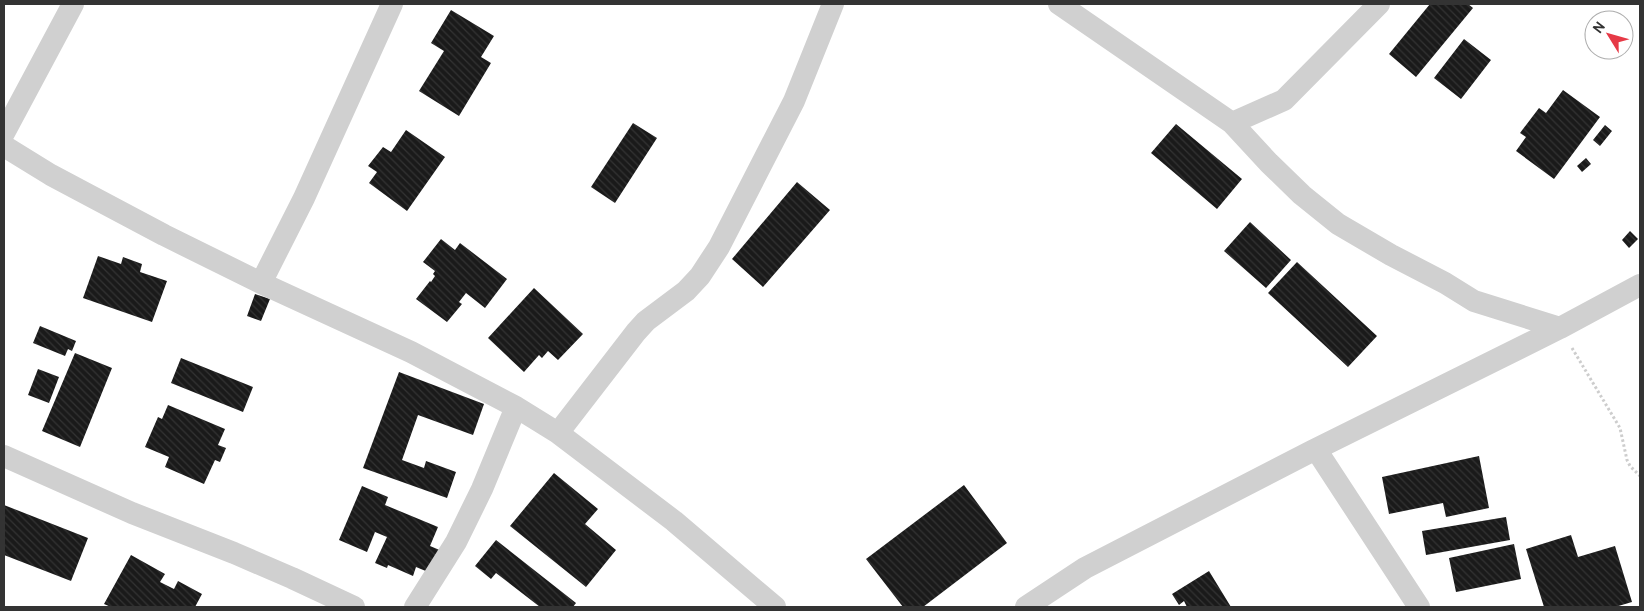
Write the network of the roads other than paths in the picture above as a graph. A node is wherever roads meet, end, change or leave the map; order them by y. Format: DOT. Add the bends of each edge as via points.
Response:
graph roads {
  1 [pos="73,4"];
  2 [pos="392,4"];
  3 [pos="833,4"];
  4 [pos="1059,4"];
  5 [pos="1378,4"];
  6 [pos="1232,124"];
  7 [pos="4,133"];
  8 [pos="4,146"];
  9 [pos="261,283"];
  10 [pos="1640,285"];
  11 [pos="1560,328"];
  12 [pos="516,407"];
  13 [pos="558,433"];
  14 [pos="1312,451"];
  15 [pos="4,456"];
  16 [pos="354,607"];
  17 [pos="415,607"];
  18 [pos="775,607"];
  19 [pos="1026,607"];
  20 [pos="1419,607"];
  1 -- 7 [label="street"];
  2 -- 9 [label="street" via="304,198"];
  3 -- 13 [label="street" via="794,101 719,247 686,291 636,332"];
  4 -- 6 [label="street"];
  5 -- 6 [label="street" via="1284,100"];
  6 -- 11 [label="street" via="1302,195 1338,224 1474,301"];
  8 -- 9 [label="street" via="59,180"];
  9 -- 12 [label="street" via="411,352"];
  10 -- 11 [label="street"];
  11 -- 14 [label="street"];
  12 -- 13 [label="street"];
  12 -- 17 [label="street" via="486,481 460,533"];
  13 -- 18 [label="street" via="674,521"];
  14 -- 19 [label="street" via="1086,568"];
  14 -- 20 [label="street" via="1319,454"];
  15 -- 16 [label="street"];
}
